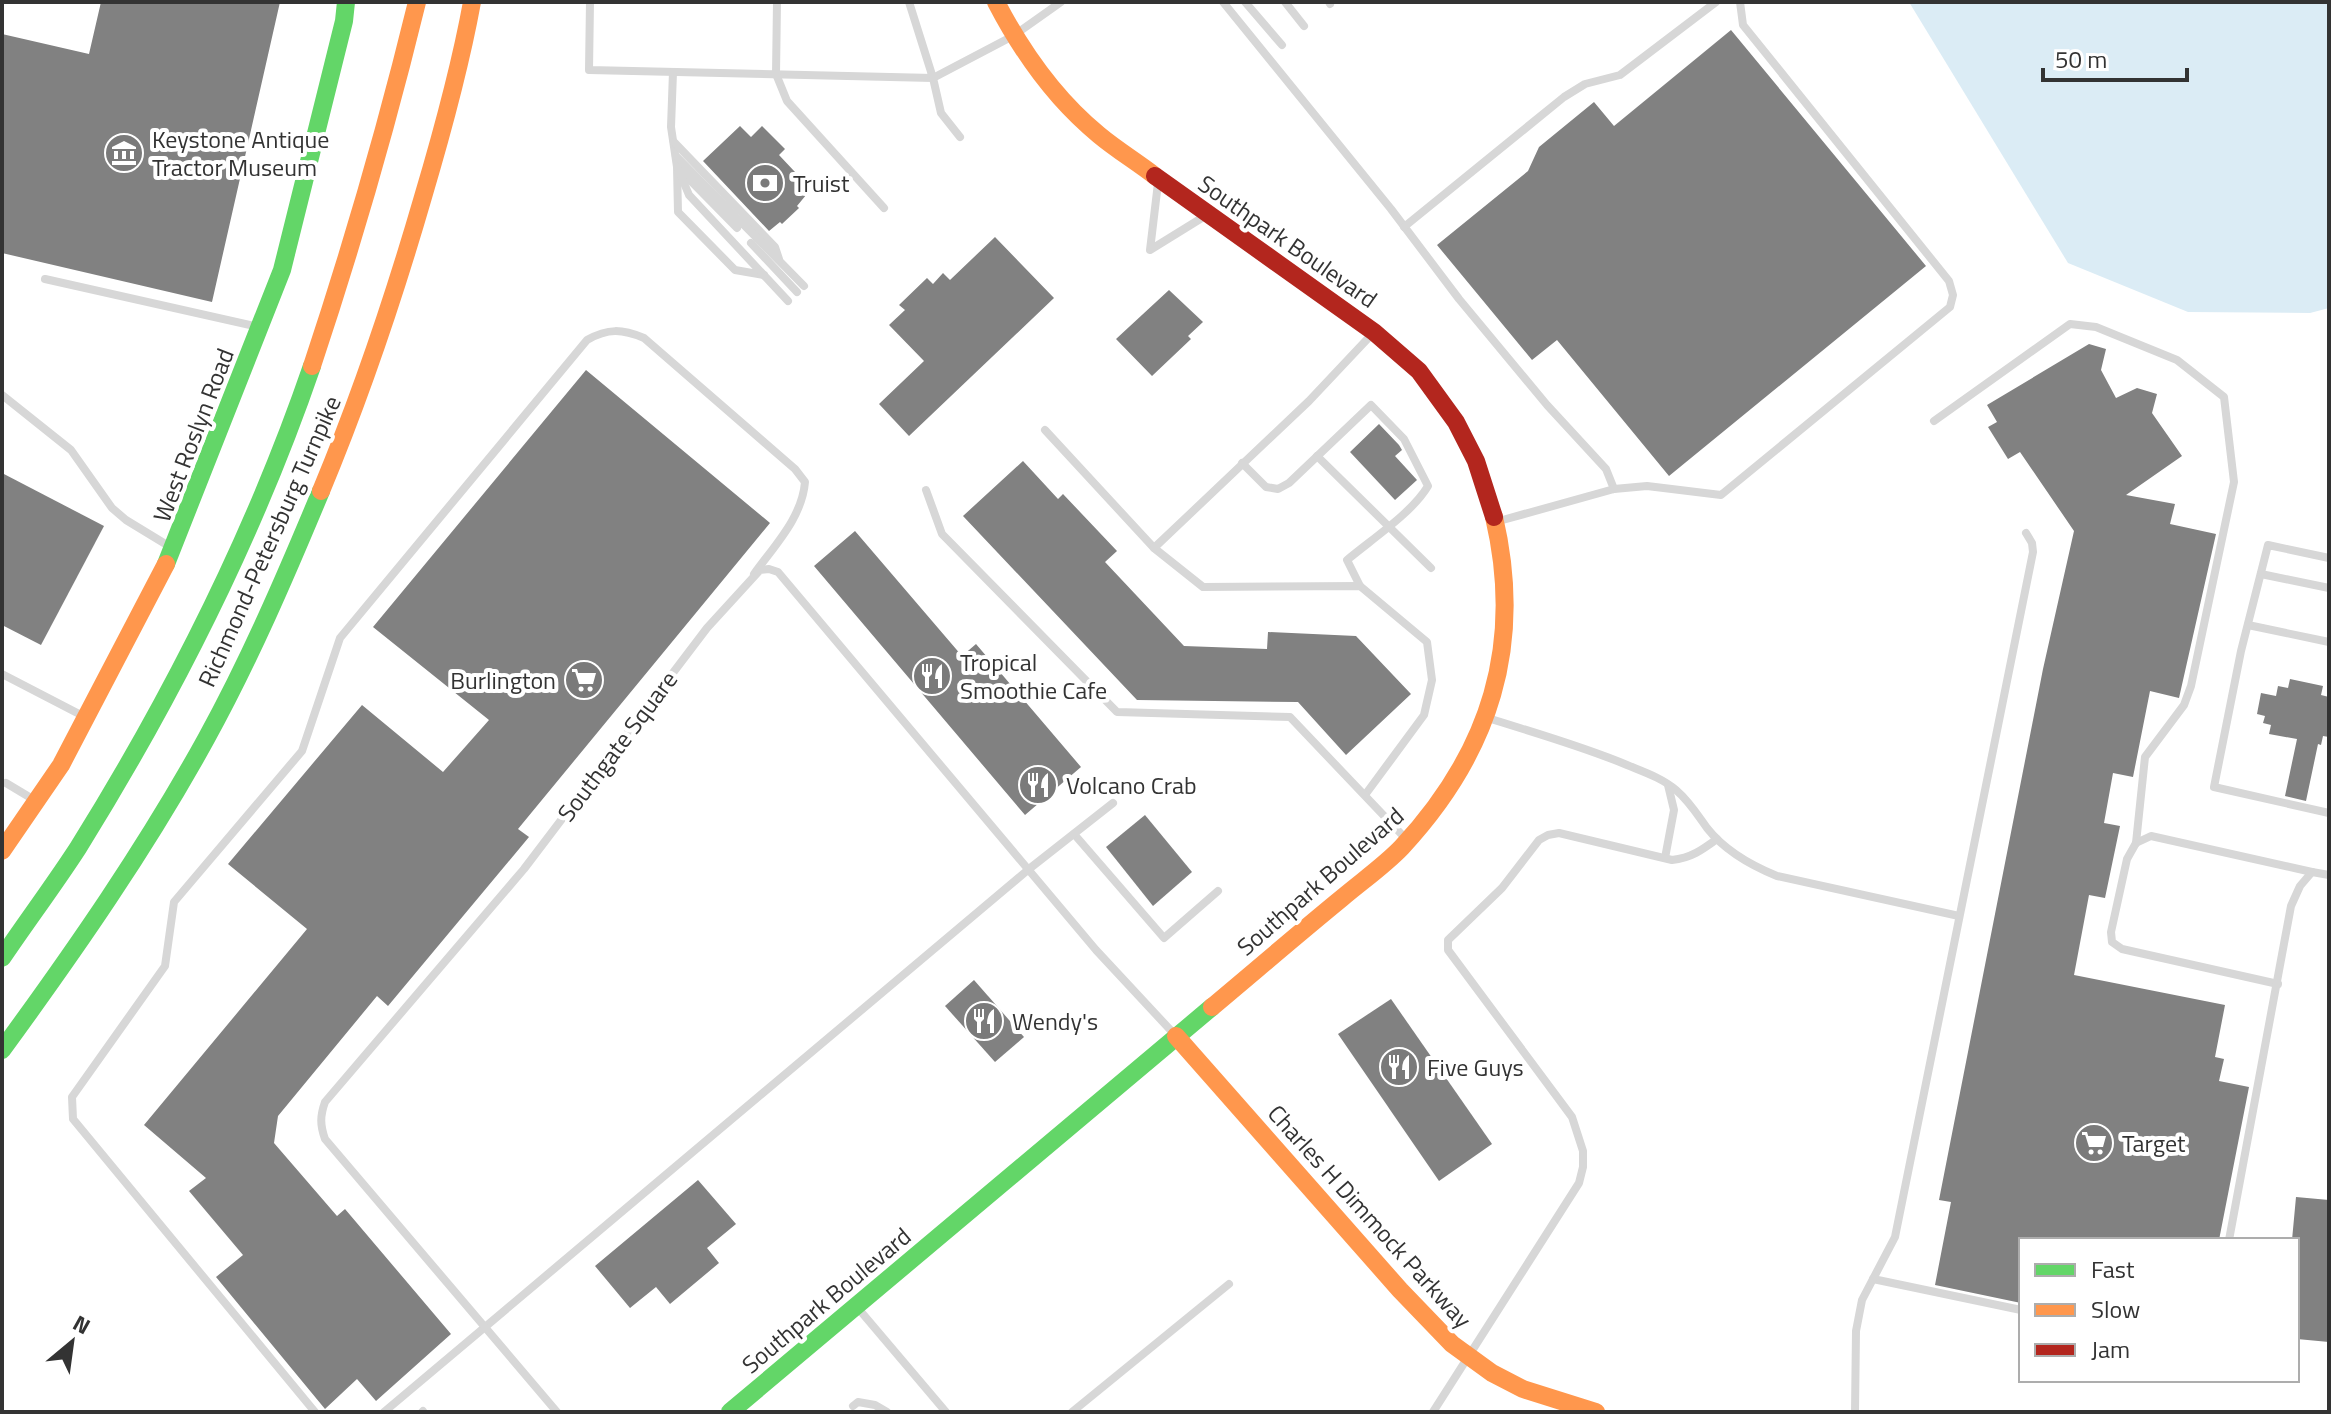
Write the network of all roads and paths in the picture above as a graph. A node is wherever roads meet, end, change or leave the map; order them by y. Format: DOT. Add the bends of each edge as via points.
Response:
graph roads {
  1 [pos="346,2"];
  2 [pos="417,2"];
  3 [pos="472,2"];
  4 [pos="590,2"];
  5 [pos="777,2"];
  6 [pos="909,2"];
  7 [pos="996,2"];
  8 [pos="1061,2"];
  9 [pos="1223,2"];
  10 [pos="1245,2"];
  11 [pos="1285,2"];
  12 [pos="1716,2"];
  13 [pos="1740,2"];
  14 [pos="1304,26"];
  15 [pos="1013,36"];
  16 [pos="1282,45"];
  17 [pos="673,72"];
  18 [pos="776,74"];
  19 [pos="933,78"];
  20 [pos="960,137"];
  21 [pos="673,142"];
  22 [pos="675,156"];
  23 [pos="677,167"];
  24 [pos="1159,179"];
  25 [pos="884,208"];
  26 [pos="1209,214"];
  27 [pos="1404,227"];
  28 [pos="737,228"];
  29 [pos="751,243"];
  30 [pos="780,261"];
  31 [pos="764,275"];
  32 [pos="45,279"];
  33 [pos="788,301"];
  34 [pos="260,327"];
  35 [pos="1374,332"];
  36 [pos="2,395"];
  37 [pos="1934,421"];
  38 [pos="1045,430"];
  39 [pos="1317,456"];
  40 [pos="1242,463"];
  41 [pos="1614,489"];
  42 [pos="926,490"];
  43 [pos="1495,522"];
  44 [pos="1389,526"];
  45 [pos="2026,533"];
  46 [pos="1154,548"];
  47 [pos="174,549"];
  48 [pos="2329,558"];
  49 [pos="1431,568"];
  50 [pos="754,574"];
  51 [pos="2261,574"];
  52 [pos="1360,586"];
  53 [pos="2329,588"];
  54 [pos="2248,625"];
  55 [pos="2329,642"];
  56 [pos="2,674"];
  57 [pos="86,718"];
  58 [pos="1487,718"];
  59 [pos="6,783"];
  60 [pos="1667,784"];
  61 [pos="1365,795"];
  62 [pos="36,801"];
  63 [pos="1113,803"];
  64 [pos="2329,813"];
  65 [pos="1074,834"];
  66 [pos="1717,839"];
  67 [pos="1407,840"];
  68 [pos="2136,843"];
  69 [pos="2,851"];
  70 [pos="1665,858"];
  71 [pos="1029,869"];
  72 [pos="2312,872"];
  73 [pos="2329,875"];
  74 [pos="1218,891"];
  75 [pos="1959,916"];
  76 [pos="2,958"];
  77 [pos="2278,984"];
  78 [pos="1176,1036"];
  79 [pos="2,1050"];
  80 [pos="2229,1238"];
  81 [pos="1873,1279"];
  82 [pos="1229,1284"];
  83 [pos="856,1306"];
  84 [pos="2019,1310"];
  85 [pos="485,1328"];
  86 [pos="1468,1356"];
  87 [pos="853,1406"];
  88 [pos="315,1412"];
  89 [pos="384,1412"];
  90 [pos="557,1412"];
  91 [pos="730,1412"];
  92 [pos="887,1412"];
  93 [pos="946,1412"];
  94 [pos="1072,1412"];
  95 [pos="1433,1412"];
  96 [pos="1596,1412"];
  97 [pos="1855,1412"];
  1 -- 34 [label="main road, West Roslyn Road" via="282,270"];
  2 -- 76 [label="main road, Richmond-Petersburg Turnpike" via="359,228 313,369 258,509 160,711 86,836"];
  3 -- 79 [label="main road, Richmond-Petersburg Turnpike" via="403,270 357,399 267,615 205,741 131,863"];
  4 -- 17 [label="lane" via="589,70"];
  5 -- 18 [label="lane"];
  6 -- 19 [label="lane"];
  7 -- 15 [label="main road, Southpark Boulevard"];
  8 -- 15 [label="lane"];
  9 -- 27 [label="lane"];
  10 -- 16 [label="lane"];
  11 -- 14 [label="lane"];
  12 -- 27 [label="lane" via="1620,75 1585,84 1564,97"];
  13 -- 41 [label="lane" via="1743,25 1949,281 1950,307 1721,495 1647,486"];
  15 -- 19 [label="lane"];
  15 -- 24 [label="main road, Southpark Boulevard" via="1064,104"];
  17 -- 18 [label="lane"];
  17 -- 21 [label="lane"];
  18 -- 19 [label="lane"];
  18 -- 25 [label="lane" via="787,101"];
  19 -- 20 [label="lane" via="941,113"];
  21 -- 22 [label="lane"];
  21 -- 30 [label="lane" via="775,247"];
  22 -- 23 [label="lane"];
  22 -- 30 [label="lane"];
  23 -- 28 [label="lane"];
  23 -- 31 [label="lane" via="689,195"];
  23 -- 31 [label="lane" via="678,212 735,270"];
  24 -- 26 [label="main road, Southpark Boulevard"];
  24 -- 26 [label="lane" via="1150,250"];
  26 -- 35 [label="main road, Southpark Boulevard"];
  27 -- 41 [label="lane" via="1478,323 1606,469"];
  29 -- 30 [label="lane" via="800,289"];
  31 -- 33 [label="lane"];
  32 -- 34 [label="lane"];
  34 -- 47 [label="main road, West Roslyn Road"];
  35 -- 40 [label="lane"];
  35 -- 43 [label="main road, Southpark Boulevard" via="1411,362 1446,406 1477,466"];
  36 -- 47 [label="lane" via="71,450 119,514"];
  37 -- 68 [label="lane" via="2070,324 2096,327 2177,360 2224,397 2234,482 2191,686 2184,705 2145,757"];
  38 -- 46 [label="lane"];
  39 -- 40 [label="lane" via="1278,489 1266,487"];
  39 -- 44 [label="lane"];
  39 -- 44 [label="lane" via="1371,405 1404,439 1428,486"];
  40 -- 46 [label="lane"];
  41 -- 43 [label="lane"];
  42 -- 61 [label="lane" via="942,534 1117,712 1290,717"];
  43 -- 58 [label="main road, Southpark Boulevard" via="1506,575 1507,616 1501,668"];
  44 -- 49 [label="lane"];
  44 -- 52 [label="lane" via="1347,560"];
  45 -- 75 [label="lane" via="2033,552"];
  46 -- 52 [label="lane" via="1203,587"];
  47 -- 57 [label="main road, West Roslyn Road"];
  48 -- 51 [label="lane" via="2268,545"];
  50 -- 71 [label="lane" via="778,572"];
  50 -- 85 [label="lane, Southgate Square" via="694,644 524,869 320,1114 325,1139"];
  50 -- 88 [label="lane" via="797,514 805,482 644,338 624,330 604,331 587,340 340,638 302,751 174,902 165,966 72,1097 73,1119"];
  51 -- 53 [label="lane"];
  51 -- 54 [label="lane"];
  52 -- 61 [label="lane" via="1427,642 1432,680 1424,715"];
  54 -- 55 [label="lane"];
  54 -- 64 [label="lane" via="2214,787"];
  56 -- 57 [label="lane"];
  57 -- 62 [label="main road, West Roslyn Road"];
  58 -- 60 [label="lane" via="1598,753"];
  58 -- 67 [label="main road, Southpark Boulevard" via="1452,785"];
  59 -- 62 [label="lane"];
  60 -- 66 [label="lane"];
  60 -- 70 [label="lane" via="1674,810"];
  61 -- 67 [label="lane"];
  62 -- 69 [label="main road, West Roslyn Road"];
  63 -- 65 [label="lane"];
  65 -- 71 [label="lane"];
  65 -- 74 [label="lane" via="1164,938"];
  66 -- 70 [label="lane" via="1686,858"];
  66 -- 75 [label="lane" via="1736,856 1777,876"];
  67 -- 78 [label="main road, Southpark Boulevard"];
  68 -- 72 [label="lane" via="2151,836"];
  68 -- 77 [label="lane" via="2127,859 2112,942 2122,949"];
  70 -- 86 [label="lane" via="1559,833 1548,835 1448,940 1448,950 1572,1117 1583,1151 1579,1183"];
  71 -- 78 [label="lane"];
  71 -- 85 [label="lane"];
  72 -- 73 [label="lane"];
  72 -- 77 [label="lane" via="2291,906"];
  75 -- 81 [label="lane" via="1895,1237"];
  77 -- 80 [label="lane"];
  78 -- 83 [label="main road, Southpark Boulevard"];
  78 -- 86 [label="main road, Charles H Dimmock Parkway" via="1400,1290"];
  81 -- 84 [label="lane"];
  81 -- 97 [label="lane" via="1856,1331"];
  82 -- 94 [label="lane"];
  83 -- 91 [label="main road, Southpark Boulevard"];
  83 -- 93 [label="lane"];
  85 -- 89 [label="lane"];
  85 -- 90 [label="lane, Southgate Square"];
  86 -- 95 [label="lane"];
  86 -- 96 [label="main road, Charles H Dimmock Parkway" via="1523,1389"];
  87 -- 92 [label="lane" via="875,1405"];
}
